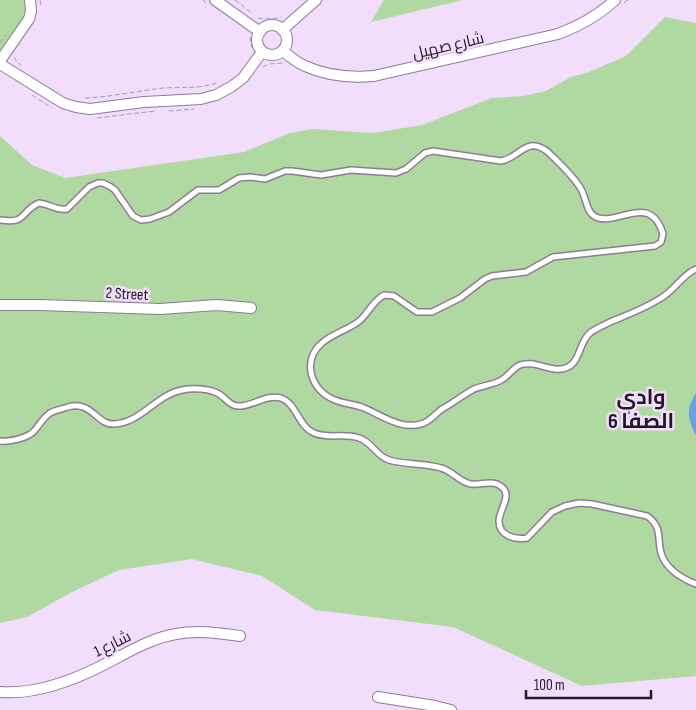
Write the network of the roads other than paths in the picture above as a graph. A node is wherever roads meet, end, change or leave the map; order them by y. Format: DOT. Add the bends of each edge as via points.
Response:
graph roads {
  1 [pos="30,0"];
  2 [pos="316,0"];
  3 [pos="615,0"];
  4 [pos="212,3"];
  5 [pos="282,30"];
  6 [pos="260,32"];
  7 [pos="257,51"];
  8 [pos="282,51"];
  9 [pos="0,62"];
  10 [pos="0,220"];
  11 [pos="696,270"];
  12 [pos="0,305"];
  13 [pos="252,308"];
  14 [pos="0,441"];
  15 [pos="696,584"];
  16 [pos="240,636"];
  17 [pos="0,692"];
  18 [pos="378,697"];
  19 [pos="451,710"];
  1 -- 9 [label="street" via="29,19"];
  2 -- 5 [label="street"];
  3 -- 8 [label="street, شارع صهيل" via="595,16 558,34 374,76 320,72 303,66"];
  4 -- 6 [label="street"];
  5 -- 6 [label="street" via="273,26"];
  5 -- 8 [label="street" via="286,38"];
  6 -- 7 [label="street"];
  7 -- 8 [label="street" via="270,55"];
  7 -- 9 [label="street" via="243,78 216,95 90,109 63,103"];
  10 -- 11 [label="lane" via="20,220 39,204 58,210 67,209 98,183 112,187 133,216 146,220 169,212 198,190 219,190 239,178 265,179 285,171 321,175 343,170 396,174 433,151 501,161 534,146 548,152 578,184 596,218 643,213 654,218 663,234 661,242 655,246 553,257 526,272 492,276 432,312 417,312 394,296 384,295 360,321 316,349 312,380 326,396 363,407 382,418 415,425 427,422 476,388 501,380 522,364 560,369 569,366 578,356 586,337 595,330 661,298"];
  12 -- 13 [label="street, 2 Street"];
  14 -- 15 [label="lane" via="30,435 51,413 74,406 84,407 106,422 115,424 141,415 170,393 184,389 214,392 237,406 278,397 288,402 304,426 314,433 357,437 389,460 443,469 470,484 501,486 506,499 499,525 507,536 513,538 527,538 552,512 579,503 647,516 657,524 666,563 685,580"];
  16 -- 17 [label="street, شارع 1" via="203,631 175,634 148,642 52,685 30,691"];
  18 -- 19 [label="street"];
}
